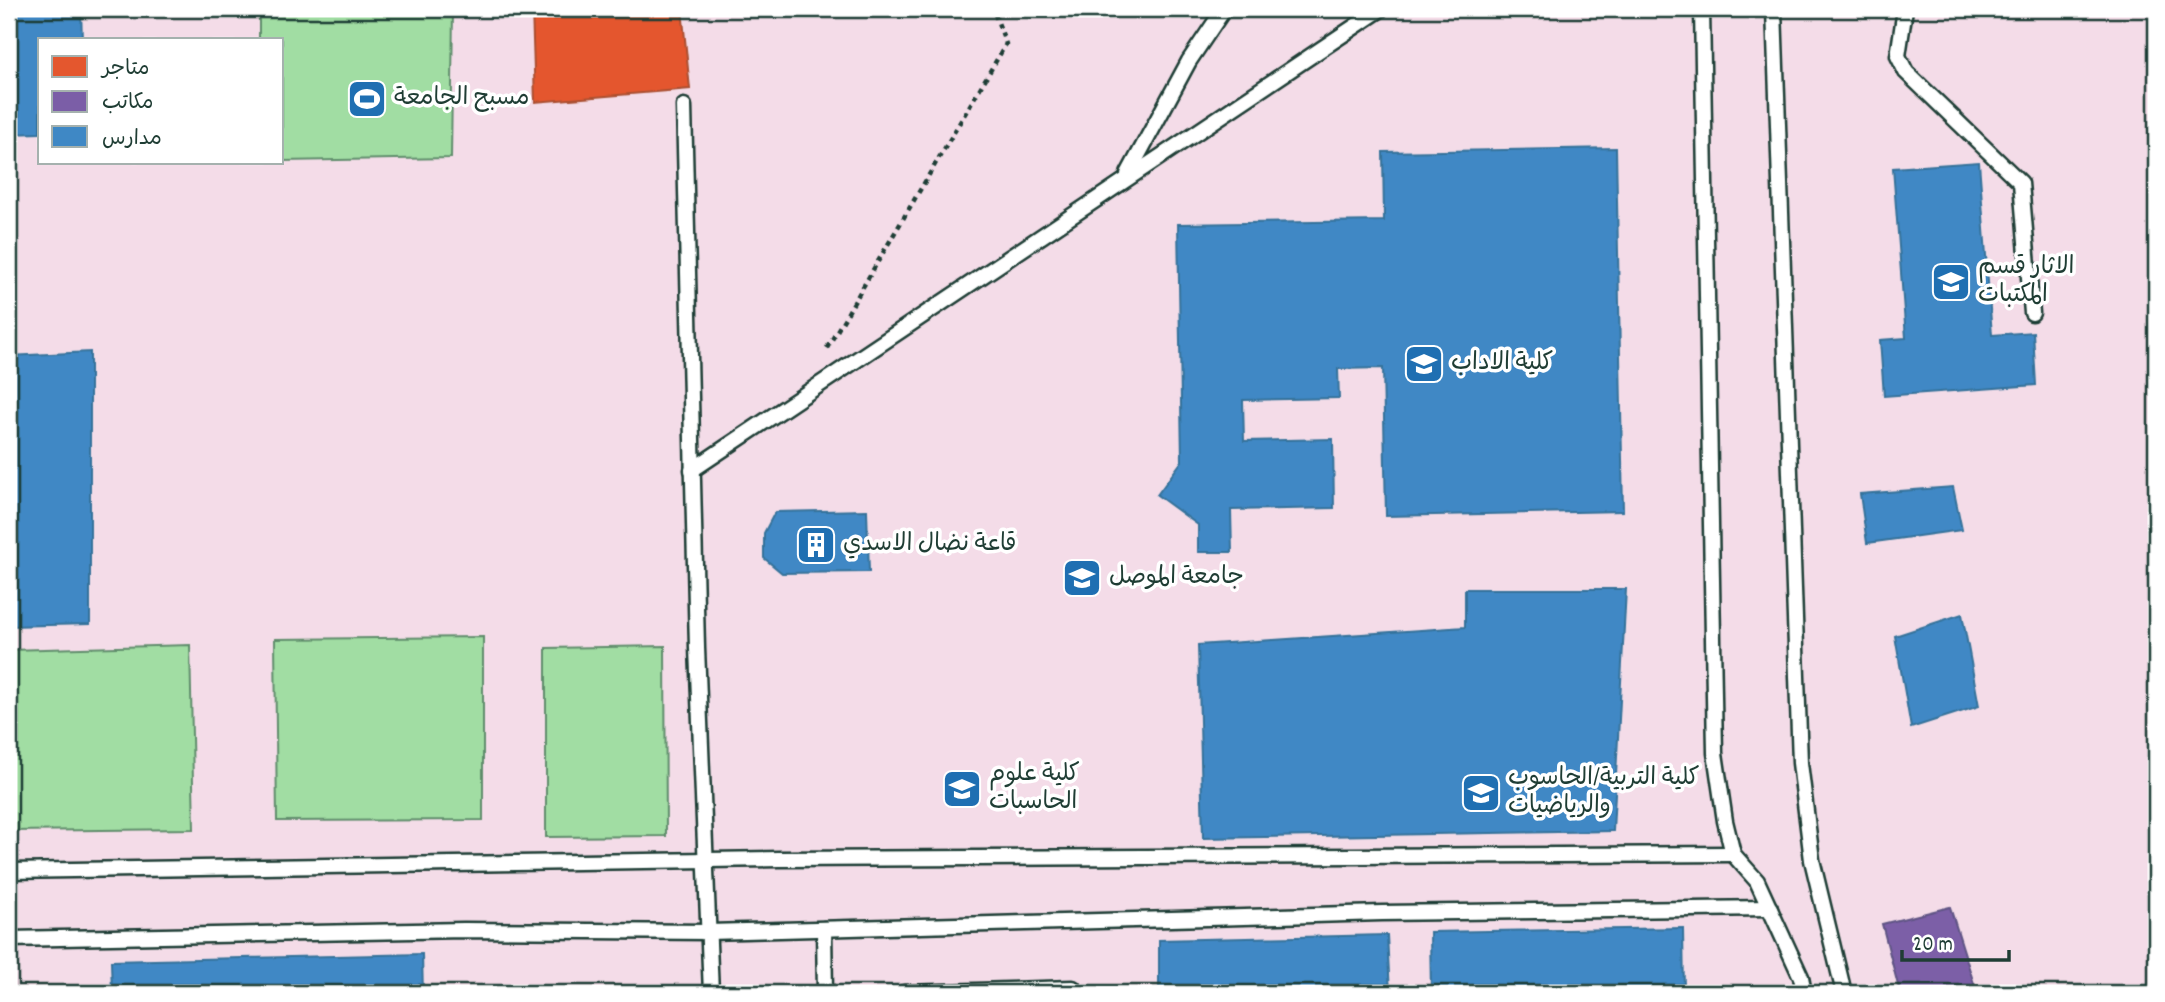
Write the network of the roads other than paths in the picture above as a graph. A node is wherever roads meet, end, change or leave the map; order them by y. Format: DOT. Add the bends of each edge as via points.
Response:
graph roads {
  1 [pos="1224,9"];
  2 [pos="1381,9"];
  3 [pos="1702,9"];
  4 [pos="1774,9"];
  5 [pos="1905,9"];
  6 [pos="684,106"];
  7 [pos="1126,177"];
  8 [pos="2032,313"];
  9 [pos="692,470"];
  10 [pos="1733,854"];
  11 [pos="706,860"];
  12 [pos="9,870"];
  13 [pos="1770,908"];
  14 [pos="824,929"];
  15 [pos="709,932"];
  16 [pos="9,939"];
  17 [pos="711,993"];
  18 [pos="825,993"];
  19 [pos="904,993"];
  20 [pos="1073,993"];
  21 [pos="1804,993"];
  22 [pos="1844,993"];
  1 -- 7 [label="lane" via="1189,61"];
  2 -- 7 [label="lane"];
  3 -- 10 [label="lane" via="1715,752"];
  4 -- 22 [label="lane" via="1800,763 1812,860"];
  5 -- 8 [label="lane" via="1898,56 1906,72 2021,183"];
  6 -- 9 [label="lane"];
  7 -- 9 [label="lane"];
  9 -- 11 [label="lane"];
  10 -- 11 [label="lane"];
  10 -- 13 [label="lane" via="1757,881"];
  11 -- 12 [label="lane"];
  11 -- 15 [label="lane"];
  13 -- 14 [label="lane" via="1382,913"];
  13 -- 21 [label="lane"];
  14 -- 15 [label="lane"];
  14 -- 18 [label="lane"];
  15 -- 16 [label="lane" via="464,930"];
  15 -- 17 [label="lane"];
  19 -- 20 [label="lane" via="1073,988"];
}
